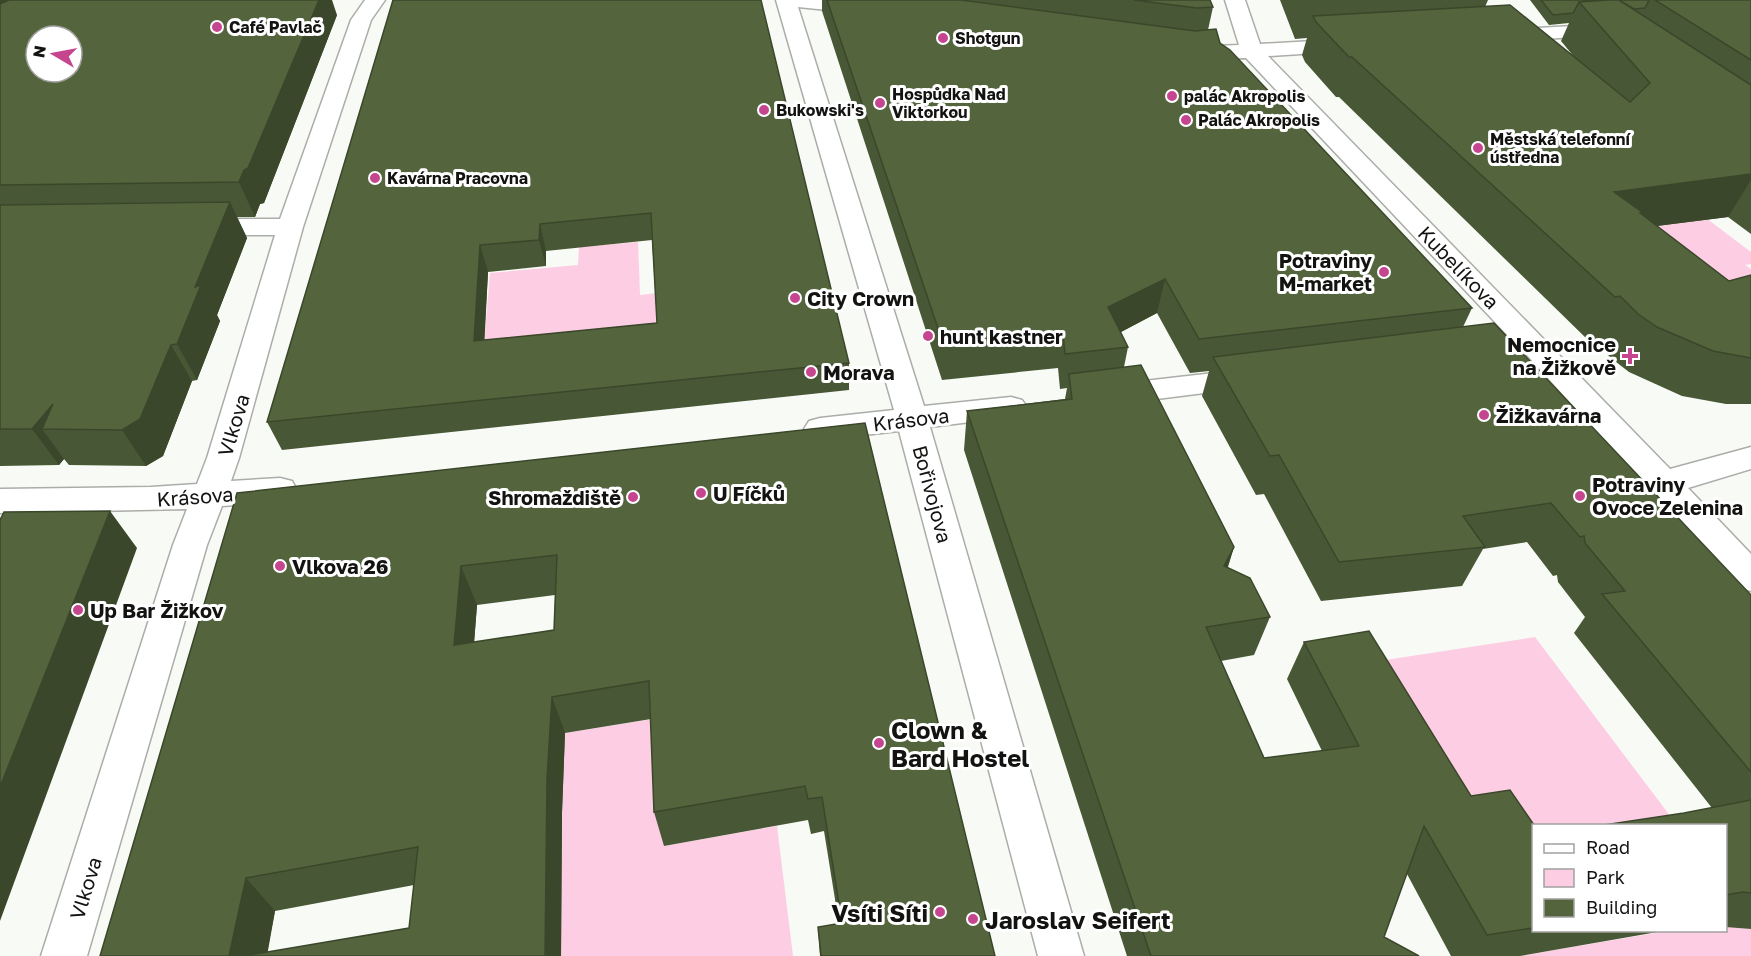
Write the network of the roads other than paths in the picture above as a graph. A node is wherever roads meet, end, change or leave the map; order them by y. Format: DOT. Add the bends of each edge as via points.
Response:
graph roads {
  1 [pos="764,0"];
  2 [pos="785,0"];
  3 [pos="1235,0"];
  4 [pos="365,5"];
  5 [pos="394,6"];
  6 [pos="890,11"];
  7 [pos="1617,33"];
  8 [pos="1488,37"];
  9 [pos="1371,44"];
  10 [pos="1166,50"];
  11 [pos="1251,50"];
  12 [pos="290,227"];
  13 [pos="173,228"];
  14 [pos="1534,344"];
  15 [pos="1440,356"];
  16 [pos="1275,375"];
  17 [pos="1087,398"];
  18 [pos="1040,404"];
  19 [pos="912,419"];
  20 [pos="795,432"];
  21 [pos="1751,459"];
  22 [pos="1662,483"];
  23 [pos="315,486"];
  24 [pos="209,495"];
  25 [pos="0,501"];
  26 [pos="1751,577"];
  27 [pos="64,956"];
  28 [pos="1061,956"];
  1 -- 2 [label="street"];
  2 -- 6 [label="street"];
  2 -- 19 [label="street, Bořivojova"];
  3 -- 11 [label="street, Kubelíkova"];
  4 -- 5 [label="street"];
  4 -- 12 [label="street, Vlkova"];
  7 -- 8 [label="street"];
  9 -- 11 [label="street"];
  10 -- 11 [label="street"];
  11 -- 14 [label="street, Kubelíkova"];
  12 -- 13 [label="street"];
  12 -- 24 [label="street, Vlkova" via="224,458"];
  14 -- 15 [label="street"];
  14 -- 22 [label="street, Kubelíkova"];
  16 -- 17 [label="street"];
  18 -- 19 [label="street, Krásova"];
  19 -- 20 [label="street, Krásova"];
  19 -- 28 [label="street, Bořivojova"];
  21 -- 22 [label="street"];
  22 -- 26 [label="street, Kubelíkova"];
  23 -- 24 [label="street, Krásova"];
  24 -- 25 [label="street, Krásova"];
  24 -- 27 [label="street, Vlkova" via="190,545"];
}
